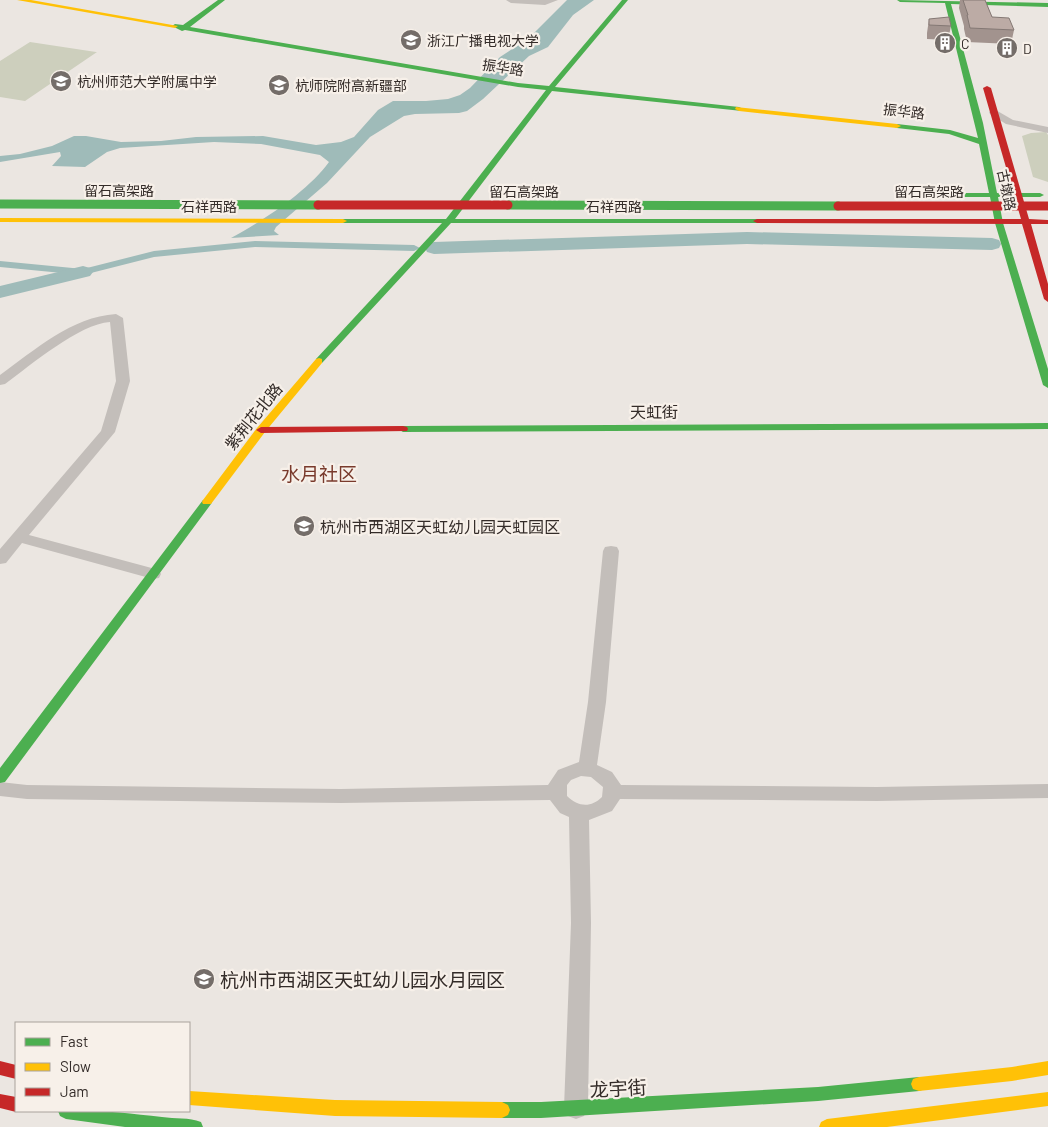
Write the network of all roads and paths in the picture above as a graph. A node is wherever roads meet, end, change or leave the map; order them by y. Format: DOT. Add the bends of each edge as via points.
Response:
graph roads {
  1 [pos="20,0"];
  2 [pos="48,0"];
  3 [pos="222,0"];
  4 [pos="512,0"];
  5 [pos="553,0"];
  6 [pos="624,0"];
  7 [pos="900,0"];
  8 [pos="947,1"];
  9 [pos="963,5"];
  10 [pos="1048,5"];
  11 [pos="185,26"];
  12 [pos="984,77"];
  13 [pos="553,87"];
  14 [pos="994,112"];
  15 [pos="979,123"];
  16 [pos="1047,130"];
  17 [pos="1002,140"];
  18 [pos="982,142"];
  19 [pos="992,195"];
  20 [pos="1018,195"];
  21 [pos="0,196"];
  22 [pos="1048,196"];
  23 [pos="465,199"];
  24 [pos="0,204"];
  25 [pos="1048,206"];
  26 [pos="1048,213"];
  27 [pos="0,214"];
  28 [pos="0,220"];
  29 [pos="448,222"];
  30 [pos="1026,222"];
  31 [pos="1048,222"];
  32 [pos="999,223"];
  33 [pos="1048,299"];
  34 [pos="0,381"];
  35 [pos="1048,385"];
  36 [pos="1048,426"];
  37 [pos="261,430"];
  38 [pos="19,537"];
  39 [pos="611,551"];
  40 [pos="0,559"];
  41 [pos="153,574"];
  42 [pos="587,769"];
  43 [pos="0,778"];
  44 [pos="0,789"];
  45 [pos="1048,791"];
  46 [pos="556,792"];
  47 [pos="613,792"];
  48 [pos="579,813"];
  49 [pos="0,1068"];
  50 [pos="1048,1068"];
  51 [pos="15,1072"];
  52 [pos="190,1098"];
  53 [pos="1048,1099"];
  54 [pos="0,1101"];
  55 [pos="15,1104"];
  56 [pos="576,1108"];
  57 [pos="73,1112"];
  58 [pos="195,1127"];
  59 [pos="827,1127"];
  1 -- 11 [label="main road, 振华路"];
  2 -- 11 [label="main road, 振华路"];
  3 -- 11 [label="main road"];
  4 -- 5 [label="street"];
  6 -- 13 [label="main road, 紫荆花北路"];
  7 -- 8 [label="main road"];
  8 -- 9 [label="main road"];
  8 -- 15 [label="main road, 古墩路"];
  9 -- 10 [label="main road"];
  11 -- 13 [label="main road, 振华路"];
  12 -- 14 [label="main road, 古墩路"];
  13 -- 15 [label="main road, 振华路" via="952,125"];
  13 -- 18 [label="main road, 振华路" via="950,132"];
  13 -- 23 [label="main road, 紫荆花北路"];
  14 -- 16 [label="street" via="1010,122"];
  14 -- 17 [label="main road, 古墩路"];
  15 -- 18 [label="main road, 古墩路"];
  16 -- 17 [label="street"];
  17 -- 20 [label="main road, 古墩路"];
  18 -- 19 [label="main road, 古墩路"];
  19 -- 20 [label="main road, 石祥西路"];
  19 -- 23 [label="main road, 石祥西路"];
  19 -- 32 [label="main road, 古墩路"];
  20 -- 22 [label="main road, 石祥西路"];
  20 -- 30 [label="main road, 古墩路"];
  21 -- 23 [label="main road, 石祥西路"];
  23 -- 29 [label="main road, 紫荆花北路"];
  24 -- 25 [label="main road, 留石高架路, bridge"];
  26 -- 27 [label="main road, 留石高架路"];
  28 -- 29 [label="main road, 石祥西路"];
  29 -- 32 [label="main road, 石祥西路"];
  29 -- 37 [label="main road, 紫荆花北路" via="324,355"];
  30 -- 31 [label="main road, 石祥西路"];
  30 -- 32 [label="main road, 石祥西路"];
  30 -- 33 [label="main road, 古墩路"];
  32 -- 35 [label="main road, 古墩路"];
  34 -- 38 [label="street" via="87,323 116,318 123,381 108,432"];
  36 -- 37 [label="main road, 天虹街"];
  37 -- 41 [label="main road, 紫荆花北路"];
  38 -- 40 [label="street"];
  38 -- 41 [label="street"];
  39 -- 42 [label="street" via="598,702"];
  41 -- 43 [label="main road, 紫荆花北路"];
  42 -- 46 [label="street" via="564,774 556,785"];
  42 -- 47 [label="street" via="603,774"];
  44 -- 46 [label="street" via="341,796"];
  45 -- 47 [label="street" via="877,794"];
  46 -- 48 [label="street" via="563,806"];
  47 -- 48 [label="street" via="606,806"];
  48 -- 56 [label="street" via="582,923"];
  49 -- 51 [label="main road"];
  50 -- 56 [label="main road, 龙宇街" via="818,1094"];
  52 -- 56 [label="main road, 龙宇街" via="335,1108"];
  53 -- 59 [label="main road"];
  54 -- 55 [label="main road"];
  57 -- 58 [label="main road"];
}
